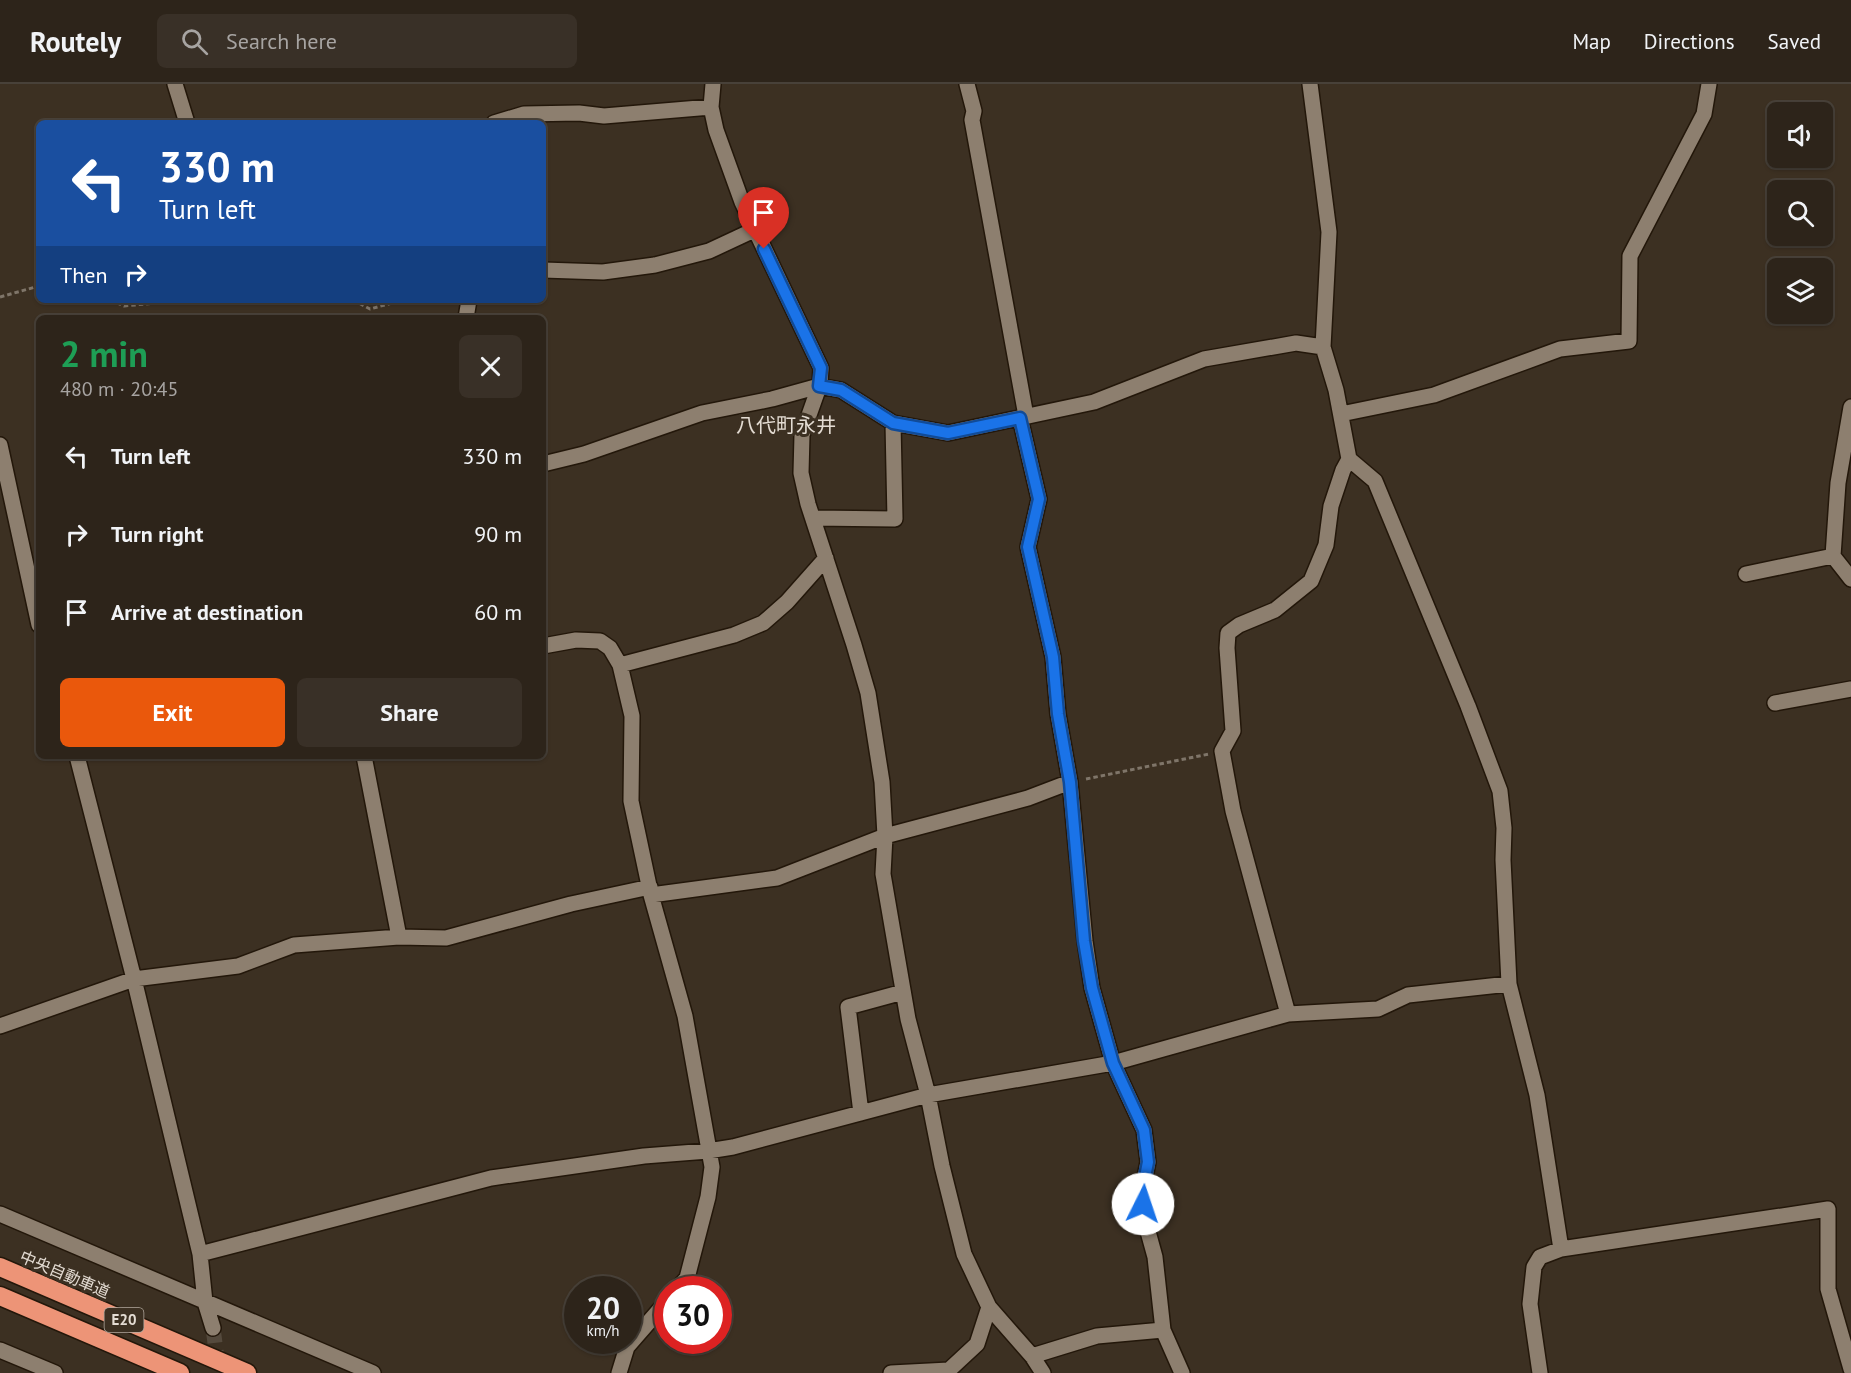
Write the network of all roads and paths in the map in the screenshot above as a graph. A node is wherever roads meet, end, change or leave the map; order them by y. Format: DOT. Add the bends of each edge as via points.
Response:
graph roads {
  1 [pos="175,84"];
  2 [pos="713,84"];
  3 [pos="967,84"];
  4 [pos="1310,84"];
  5 [pos="1709,84"];
  6 [pos="711,107"];
  7 [pos="187,120"];
  8 [pos="504,120"];
  9 [pos="754,230"];
  10 [pos="546,270"];
  11 [pos="36,287"];
  12 [pos="0,297"];
  13 [pos="117,303"];
  14 [pos="156,303"];
  15 [pos="359,303"];
  16 [pos="392,303"];
  17 [pos="1323,347"];
  18 [pos="819,386"];
  19 [pos="1851,407"];
  20 [pos="1341,414"];
  21 [pos="1023,417"];
  22 [pos="893,423"];
  23 [pos="0,445"];
  24 [pos="1349,459"];
  25 [pos="546,463"];
  26 [pos="813,518"];
  27 [pos="1833,556"];
  28 [pos="826,558"];
  29 [pos="1746,574"];
  30 [pos="1851,579"];
  31 [pos="36,611"];
  32 [pos="546,645"];
  33 [pos="620,665"];
  34 [pos="1851,689"];
  35 [pos="1775,703"];
  36 [pos="1222,751"];
  37 [pos="78,759"];
  38 [pos="365,759"];
  39 [pos="1070,782"];
  40 [pos="885,836"];
  41 [pos="650,891"];
  42 [pos="399,937"];
  43 [pos="134,979"];
  44 [pos="1509,984"];
  45 [pos="903,992"];
  46 [pos="1288,1014"];
  47 [pos="0,1026"];
  48 [pos="1113,1063"];
  49 [pos="928,1095"];
  50 [pos="861,1113"];
  51 [pos="708,1151"];
  52 [pos="0,1214"];
  53 [pos="1562,1249"];
  54 [pos="200,1254"];
  55 [pos="0,1267"];
  56 [pos="688,1276"];
  57 [pos="0,1296"];
  58 [pos="205,1302"];
  59 [pos="989,1307"];
  60 [pos="654,1316"];
  61 [pos="213,1328"];
  62 [pos="1163,1330"];
  63 [pos="0,1350"];
  64 [pos="1032,1356"];
  65 [pos="1851,1369"];
  66 [pos="55,1373"];
  67 [pos="180,1373"];
  68 [pos="247,1373"];
  69 [pos="374,1373"];
  70 [pos="619,1373"];
  71 [pos="891,1373"];
  72 [pos="1043,1373"];
  73 [pos="1182,1373"];
  74 [pos="1540,1373"];
  1 -- 7 [label="street"];
  2 -- 6 [label="street"];
  3 -- 21 [label="street"];
  4 -- 17 [label="street" via="1329,232"];
  5 -- 20 [label="street" via="1704,114 1630,256 1629,341 1560,349 1434,395"];
  6 -- 8 [label="street" via="604,116 524,114"];
  6 -- 9 [label="street" via="734,182"];
  9 -- 10 [label="street" via="709,251 655,264 603,272"];
  9 -- 18 [label="street" via="821,368"];
  11 -- 12 [label="path"];
  13 -- 14 [label="path"];
  15 -- 16 [label="path" via="370,309"];
  17 -- 20 [label="street"];
  17 -- 21 [label="street" via="1296,343 1204,359 1094,402"];
  18 -- 22 [label="street" via="841,390"];
  18 -- 25 [label="street" via="702,413"];
  18 -- 26 [label="street" via="802,435 801,473"];
  19 -- 27 [label="street" via="1838,483"];
  20 -- 24 [label="street"];
  21 -- 22 [label="street" via="948,433"];
  21 -- 39 [label="street" via="1039,499 1028,547 1053,657"];
  22 -- 26 [label="street" via="895,519"];
  23 -- 31 [label="street"];
  24 -- 36 [label="street" via="1331,506 1326,545 1311,582 1275,610 1228,633 1233,731"];
  24 -- 44 [label="street" via="1375,481 1500,791"];
  26 -- 28 [label="street"];
  27 -- 29 [label="street"];
  27 -- 30 [label="street"];
  28 -- 33 [label="street" via="763,623 734,635"];
  28 -- 40 [label="street" via="868,693 882,782"];
  32 -- 33 [label="street" via="600,641 610,648"];
  33 -- 41 [label="street" via="632,716 631,801"];
  34 -- 35 [label="street"];
  36 -- 39 [label="path"];
  36 -- 46 [label="street" via="1233,811"];
  37 -- 43 [label="street"];
  38 -- 42 [label="street"];
  39 -- 40 [label="street" via="1028,798"];
  39 -- 48 [label="street" via="1084,941 1092,988"];
  40 -- 41 [label="street" via="777,878"];
  40 -- 45 [label="street" via="883,874"];
  41 -- 42 [label="street" via="571,904 446,938"];
  41 -- 51 [label="street" via="685,1016"];
  42 -- 43 [label="street" via="294,945 238,966"];
  43 -- 47 [label="street"];
  43 -- 54 [label="street"];
  44 -- 46 [label="street" via="1408,995 1378,1009"];
  44 -- 53 [label="street" via="1537,1095"];
  45 -- 49 [label="street"];
  45 -- 50 [label="street" via="848,1007"];
  46 -- 48 [label="street"];
  48 -- 49 [label="street"];
  48 -- 62 [label="street" via="1144,1130 1148,1162 1142,1192 1144,1217 1155,1257"];
  49 -- 50 [label="street"];
  49 -- 59 [label="street" via="964,1254"];
  50 -- 51 [label="street" via="733,1148"];
  51 -- 54 [label="street" via="491,1178"];
  51 -- 56 [label="street" via="712,1167 708,1197"];
  52 -- 58 [label="street"];
  53 -- 65 [label="street" via="1828,1209 1828,1289"];
  53 -- 74 [label="street" via="1540,1257 1534,1267 1530,1304"];
  54 -- 58 [label="street"];
  55 -- 68 [label="highway, 中央自動車道 / E20"];
  57 -- 67 [label="highway, E20"];
  58 -- 61 [label="street"];
  58 -- 69 [label="street"];
  59 -- 64 [label="street"];
  59 -- 71 [label="street" via="977,1344 949,1370"];
  60 -- 70 [label="street" via="627,1347"];
  62 -- 64 [label="street" via="1097,1336"];
  62 -- 73 [label="street"];
  63 -- 66 [label="street"];
  64 -- 72 [label="street"];
}
